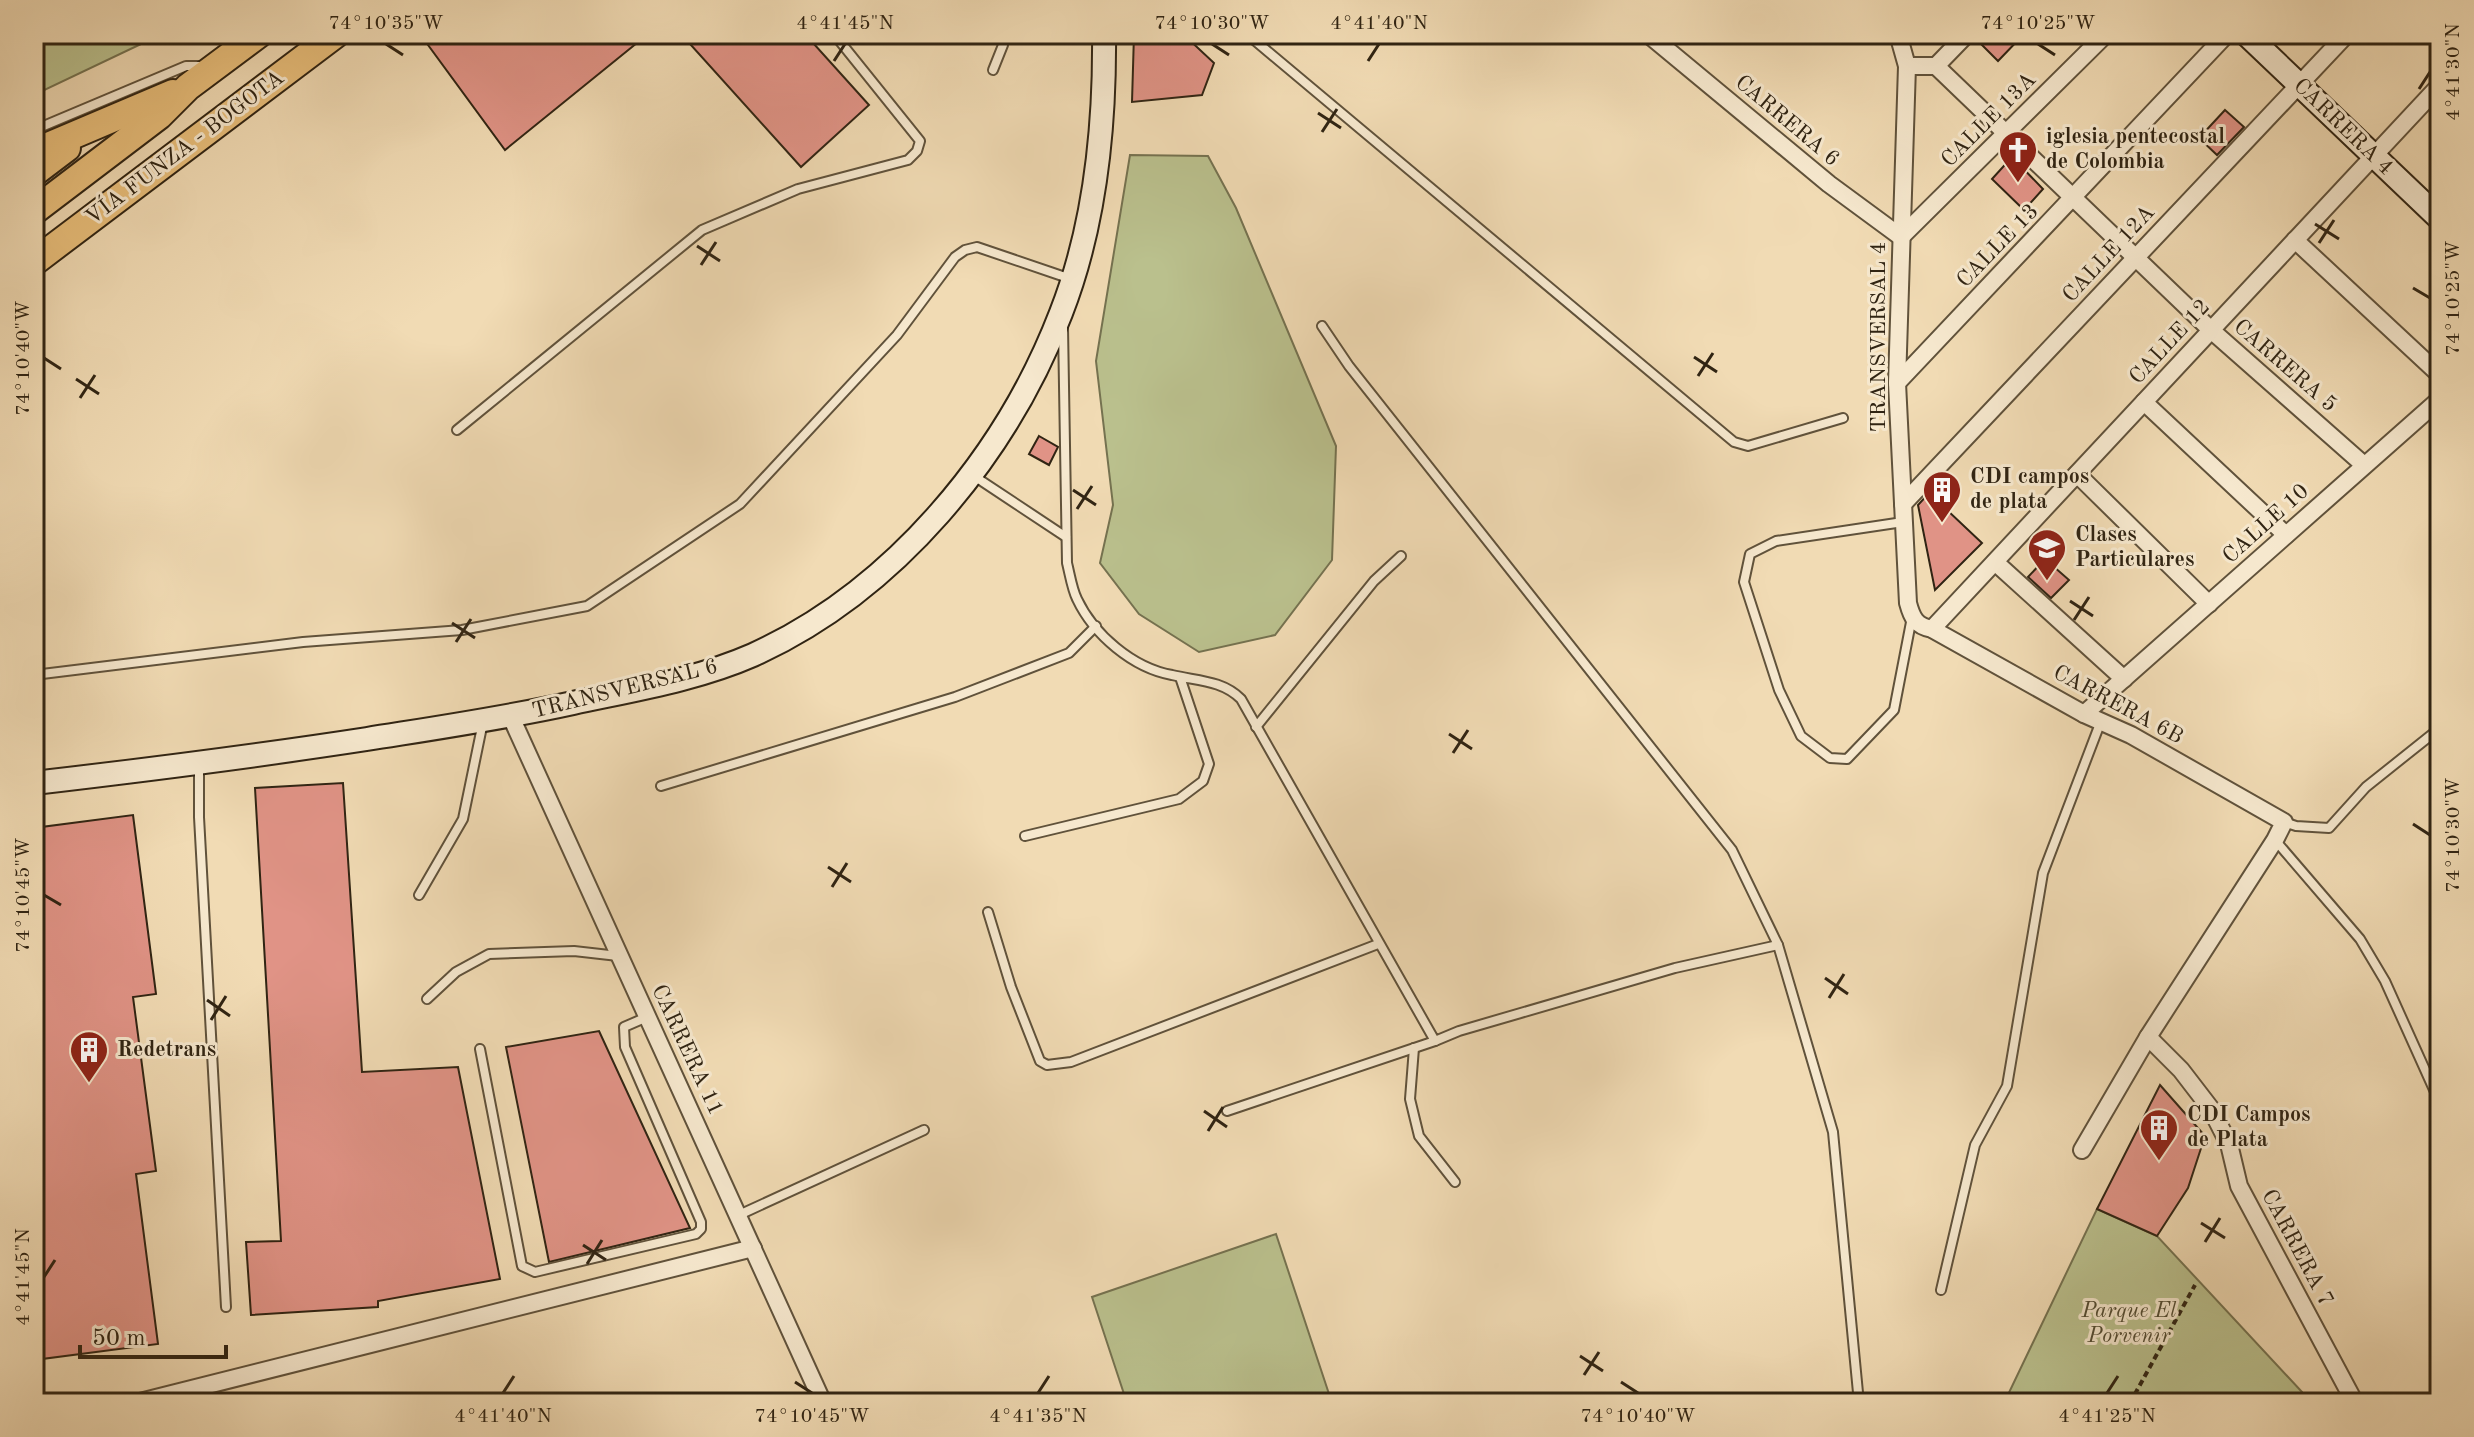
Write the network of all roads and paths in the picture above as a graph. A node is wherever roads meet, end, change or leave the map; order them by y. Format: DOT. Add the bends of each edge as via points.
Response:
graph roads {
  1 [pos="259,34"];
  2 [pos="336,34"];
  3 [pos="834,34"];
  4 [pos="1003,34"];
  5 [pos="1104,34"];
  6 [pos="1247,34"];
  7 [pos="1648,34"];
  8 [pos="1898,34"];
  9 [pos="1967,34"];
  10 [pos="2106,34"];
  11 [pos="2227,34"];
  12 [pos="2246,34"];
  13 [pos="2347,34"];
  14 [pos="217,66"];
  15 [pos="1907,66"];
  16 [pos="1936,66"];
  17 [pos="993,70"];
  18 [pos="2299,85"];
  19 [pos="2440,85"];
  20 [pos="188,87"];
  21 [pos="154,101"];
  22 [pos="96,126"];
  23 [pos="34,130"];
  24 [pos="2007,134"];
  25 [pos="34,152"];
  26 [pos="2374,156"];
  27 [pos="34,173"];
  28 [pos="34,193"];
  29 [pos="2074,199"];
  30 [pos="34,211"];
  31 [pos="2440,219"];
  32 [pos="1901,237"];
  33 [pos="2295,240"];
  34 [pos="2135,259"];
  35 [pos="34,262"];
  36 [pos="1072,279"];
  37 [pos="1062,310"];
  38 [pos="1322,326"];
  39 [pos="2211,330"];
  40 [pos="2440,375"];
  41 [pos="1897,383"];
  42 [pos="2440,399"];
  43 [pos="2144,402"];
  44 [pos="1843,418"];
  45 [pos="457,430"];
  46 [pos="2364,465"];
  47 [pos="970,473"];
  48 [pos="2077,474"];
  49 [pos="1904,513"];
  50 [pos="2286,535"];
  51 [pos="1066,537"];
  52 [pos="1401,556"];
  53 [pos="1995,562"];
  54 [pos="2209,604"];
  55 [pos="1912,617"];
  56 [pos="1096,626"];
  57 [pos="1932,629"];
  58 [pos="34,675"];
  59 [pos="1180,677"];
  60 [pos="2124,679"];
  61 [pos="2084,714"];
  62 [pos="511,717"];
  63 [pos="484,721"];
  64 [pos="2101,721"];
  65 [pos="1256,727"];
  66 [pos="2440,728"];
  67 [pos="199,764"];
  68 [pos="34,783"];
  69 [pos="661,786"];
  70 [pos="2284,822"];
  71 [pos="1025,836"];
  72 [pos="2275,840"];
  73 [pos="419,895"];
  74 [pos="988,912"];
  75 [pos="1378,944"];
  76 [pos="1778,945"];
  77 [pos="618,956"];
  78 [pos="427,999"];
  79 [pos="647,1016"];
  80 [pos="2148,1037"];
  81 [pos="1435,1041"];
  82 [pos="1414,1048"];
  83 [pos="480,1049"];
  84 [pos="2440,1103"];
  85 [pos="1227,1111"];
  86 [pos="924,1130"];
  87 [pos="2082,1150"];
  88 [pos="1455,1182"];
  89 [pos="739,1215"];
  90 [pos="753,1248"];
  91 [pos="2195,1285"];
  92 [pos="1941,1290"];
  93 [pos="226,1307"];
  94 [pos="136,1403"];
  95 [pos="823,1403"];
  96 [pos="1859,1403"];
  97 [pos="2130,1403"];
  98 [pos="2355,1403"];
  1 -- 14 [label="main road"];
  2 -- 35 [label="main road, VÍA FUNZA - BOGOTA"];
  3 -- 45 [label="lane" via="920,141 917,151 908,160 798,189 702,230"];
  4 -- 17 [label="lane"];
  5 -- 36 [label="street, TRANSVERSAL 6" via="1101,129"];
  6 -- 44 [label="lane" via="1734,442 1748,446"];
  7 -- 32 [label="street, CARRERA 6"];
  8 -- 15 [label="street, TRANSVERSAL 4"];
  9 -- 16 [label="street"];
  10 -- 24 [label="street, CALLE 13A"];
  11 -- 29 [label="street, CALLE 13"];
  12 -- 18 [label="street, CARRERA 4"];
  13 -- 18 [label="street, CALLE 12A"];
  14 -- 20 [label="main road"];
  14 -- 23 [label="lane" via="186,66"];
  15 -- 16 [label="street"];
  15 -- 32 [label="street, TRANSVERSAL 4"];
  16 -- 24 [label="street, CARRERA 5"];
  18 -- 26 [label="street, CARRERA 4"];
  18 -- 34 [label="street, CALLE 12A"];
  19 -- 26 [label="street, CALLE 12"];
  20 -- 21 [label="main road"];
  20 -- 30 [label="main road" via="159,116"];
  21 -- 22 [label="main road"];
  21 -- 28 [label="main road"];
  22 -- 25 [label="main road"];
  22 -- 27 [label="main road"];
  24 -- 29 [label="street, CARRERA 5"];
  24 -- 32 [label="street, CALLE 13A"];
  26 -- 31 [label="street, CARRERA 4"];
  26 -- 33 [label="street, CALLE 12"];
  29 -- 34 [label="street, CARRERA 5"];
  29 -- 41 [label="street, CALLE 13"];
  32 -- 41 [label="street, TRANSVERSAL 4"];
  33 -- 39 [label="street, CALLE 12"];
  33 -- 40 [label="street"];
  34 -- 39 [label="street, CARRERA 5"];
  34 -- 49 [label="street, CALLE 12A"];
  36 -- 37 [label="street, TRANSVERSAL 6"];
  36 -- 58 [label="lane" via="977,247 965,250 897,335 740,504 587,606 462,630 303,642"];
  37 -- 47 [label="street, TRANSVERSAL 6" via="1033,375"];
  37 -- 51 [label="lane"];
  38 -- 76 [label="lane" via="1732,850"];
  39 -- 43 [label="street, CALLE 12"];
  39 -- 46 [label="street, CARRERA 5"];
  41 -- 49 [label="street, TRANSVERSAL 4"];
  42 -- 46 [label="street, CALLE 10"];
  43 -- 48 [label="street, CALLE 12"];
  43 -- 50 [label="street"];
  46 -- 50 [label="street, CALLE 10"];
  47 -- 51 [label="lane"];
  47 -- 62 [label="street, TRANSVERSAL 6" via="882,570 779,643 694,676"];
  48 -- 53 [label="street, CALLE 12"];
  48 -- 54 [label="street"];
  49 -- 55 [label="street, TRANSVERSAL 4"];
  49 -- 55 [label="lane" via="1776,541 1750,554 1744,582 1779,690 1801,736 1830,758 1847,759 1894,710"];
  50 -- 54 [label="street, CALLE 10"];
  51 -- 56 [label="lane" via="1077,599"];
  52 -- 65 [label="lane" via="1374,581"];
  53 -- 57 [label="street, CALLE 12"];
  53 -- 60 [label="street"];
  54 -- 60 [label="street, CALLE 10"];
  55 -- 57 [label="street"];
  56 -- 59 [label="lane" via="1126,657"];
  56 -- 69 [label="lane" via="1069,653 955,697"];
  57 -- 61 [label="street, CARRERA 6B"];
  59 -- 65 [label="lane" via="1230,688"];
  59 -- 71 [label="lane" via="1209,764 1203,781 1179,799"];
  60 -- 61 [label="street, CALLE 10"];
  61 -- 64 [label="street, CARRERA 6B"];
  62 -- 63 [label="street, TRANSVERSAL 6"];
  62 -- 77 [label="street, CARRERA 11"];
  63 -- 67 [label="street, TRANSVERSAL 6"];
  63 -- 73 [label="lane" via="463,819"];
  64 -- 70 [label="street, CARRERA 6B"];
  64 -- 92 [label="lane" via="2043,873 2007,1086 1975,1145"];
  65 -- 75 [label="lane"];
  66 -- 70 [label="lane" via="2366,787 2329,828"];
  67 -- 68 [label="street, TRANSVERSAL 6"];
  67 -- 93 [label="lane"];
  70 -- 72 [label="street"];
  72 -- 80 [label="street"];
  72 -- 84 [label="lane" via="2360,939 2385,981"];
  74 -- 75 [label="lane" via="1023,1017 1040,1061 1047,1065 1071,1062"];
  75 -- 81 [label="lane"];
  76 -- 81 [label="lane" via="1675,968"];
  76 -- 96 [label="lane" via="1833,1132"];
  77 -- 78 [label="lane" via="574,951 489,954 456,972"];
  77 -- 79 [label="street, CARRERA 11"];
  79 -- 83 [label="lane" via="624,1027 625,1047 701,1229 535,1272 522,1266"];
  79 -- 89 [label="street, CARRERA 11"];
  80 -- 87 [label="street"];
  80 -- 98 [label="street, CARRERA 7" via="2211,1109 2229,1144 2239,1186"];
  81 -- 82 [label="lane"];
  82 -- 85 [label="lane"];
  82 -- 88 [label="lane" via="1410,1099 1419,1136"];
  86 -- 89 [label="lane"];
  89 -- 90 [label="street, CARRERA 11"];
  90 -- 94 [label="street"];
  90 -- 95 [label="street, CARRERA 11"];
  91 -- 97 [label="path"];
}
